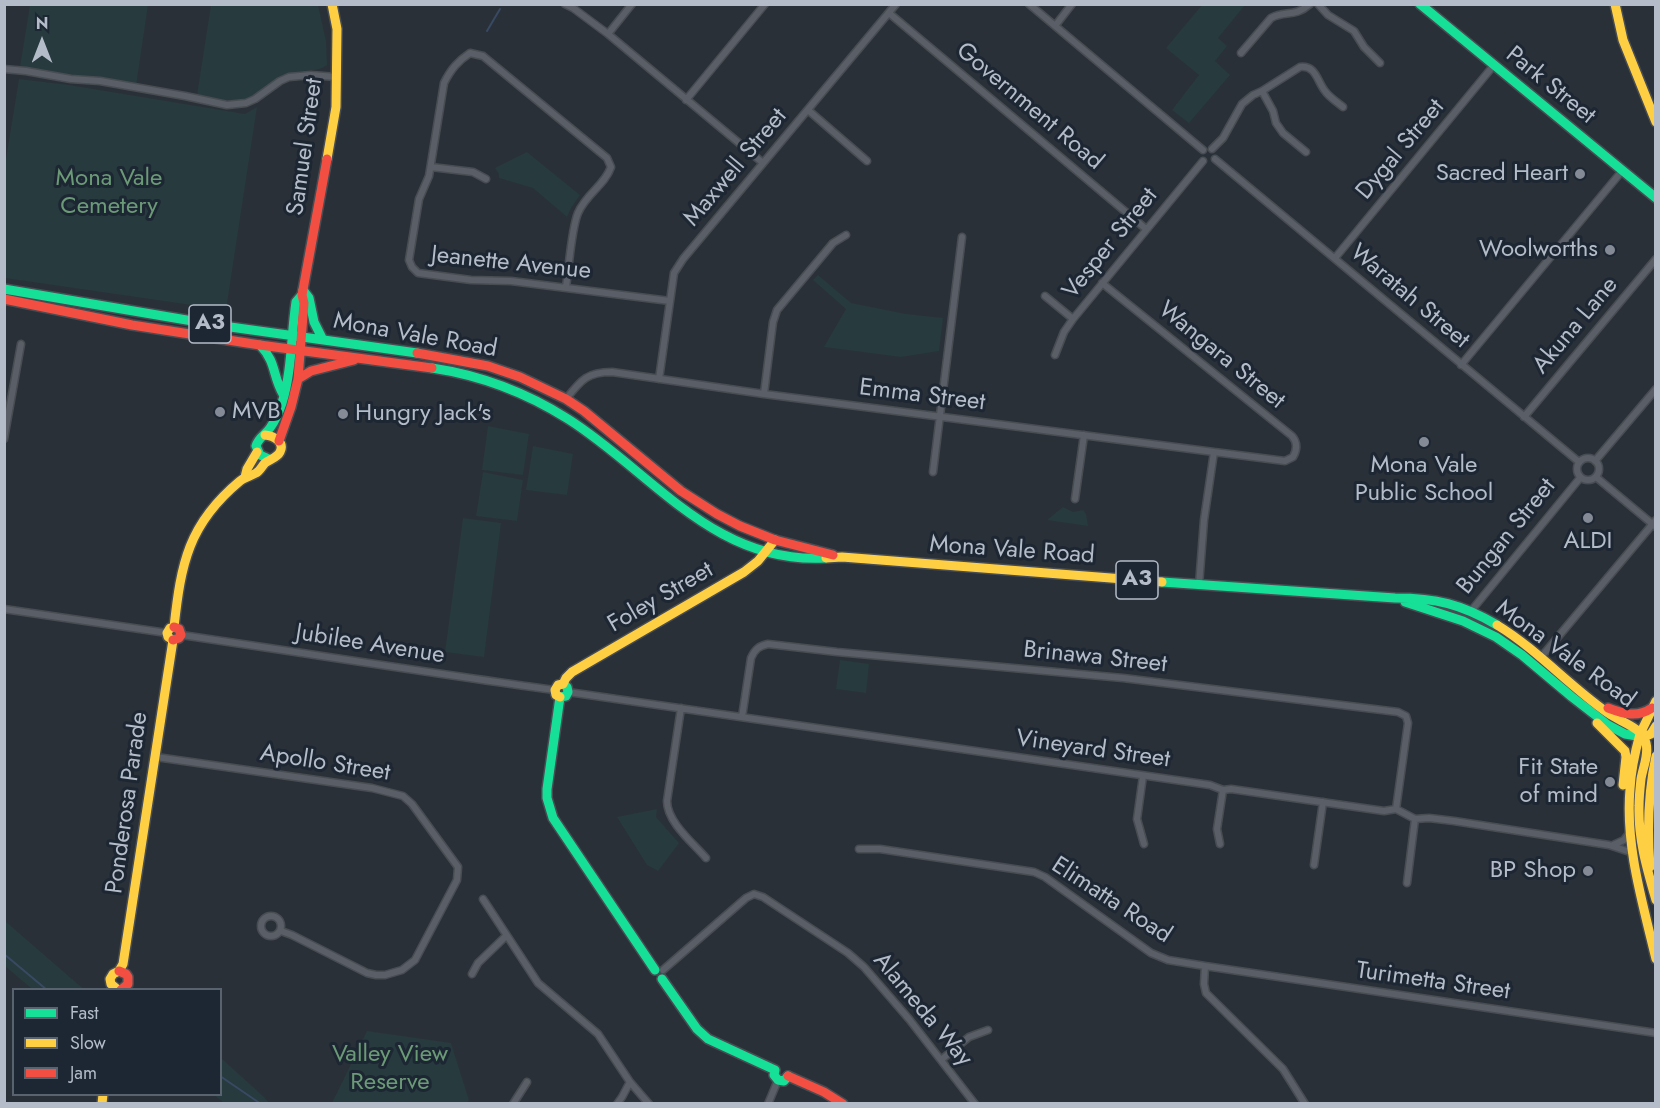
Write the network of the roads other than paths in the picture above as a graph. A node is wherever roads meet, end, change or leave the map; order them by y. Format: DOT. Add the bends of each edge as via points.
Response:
graph roads {
  1 [pos="332,4"];
  2 [pos="565,4"];
  3 [pos="632,4"];
  4 [pos="765,4"];
  5 [pos="896,4"];
  6 [pos="1029,4"];
  7 [pos="1072,4"];
  8 [pos="1311,4"];
  9 [pos="1318,4"];
  10 [pos="1420,4"];
  11 [pos="1615,4"];
  12 [pos="889,13"];
  13 [pos="1055,26"];
  14 [pos="608,34"];
  15 [pos="1241,53"];
  16 [pos="1380,63"];
  17 [pos="1494,65"];
  18 [pos="4,69"];
  19 [pos="336,77"];
  20 [pos="1262,91"];
  21 [pos="686,100"];
  22 [pos="1343,107"];
  23 [pos="808,110"];
  24 [pos="1656,122"];
  25 [pos="1212,149"];
  26 [pos="1203,150"];
  27 [pos="1306,152"];
  28 [pos="1215,159"];
  29 [pos="867,161"];
  30 [pos="1203,161"];
  31 [pos="763,163"];
  32 [pos="431,167"];
  33 [pos="1623,171"];
  34 [pos="486,179"];
  35 [pos="1656,198"];
  36 [pos="1146,229"];
  37 [pos="846,236"];
  38 [pos="962,237"];
  39 [pos="1335,258"];
  40 [pos="1656,259"];
  41 [pos="1102,283"];
  42 [pos="567,287"];
  43 [pos="4,289"];
  44 [pos="302,293"];
  45 [pos="1045,296"];
  46 [pos="4,299"];
  47 [pos="670,302"];
  48 [pos="1073,319"];
  49 [pos="296,337"];
  50 [pos="323,340"];
  51 [pos="21,344"];
  52 [pos="260,345"];
  53 [pos="290,349"];
  54 [pos="300,350"];
  55 [pos="1055,355"];
  56 [pos="357,358"];
  57 [pos="1461,365"];
  58 [pos="298,379"];
  59 [pos="659,379"];
  60 [pos="1656,388"];
  61 [pos="513,390"];
  62 [pos="284,394"];
  63 [pos="764,394"];
  64 [pos="566,399"];
  65 [pos="939,416"];
  66 [pos="1524,417"];
  67 [pos="577,425"];
  68 [pos="265,435"];
  69 [pos="1084,435"];
  70 [pos="4,439"];
  71 [pos="279,441"];
  72 [pos="257,452"];
  73 [pos="1214,452"];
  74 [pos="269,459"];
  75 [pos="1285,461"];
  76 [pos="1595,461"];
  77 [pos="1579,462"];
  78 [pos="933,472"];
  79 [pos="245,477"];
  80 [pos="1596,477"];
  81 [pos="1580,478"];
  82 [pos="1075,499"];
  83 [pos="1654,523"];
  84 [pos="775,540"];
  85 [pos="766,551"];
  86 [pos="842,557"];
  87 [pos="1199,585"];
  88 [pos="1395,598"];
  89 [pos="4,609"];
  90 [pos="1471,611"];
  91 [pos="1466,622"];
  92 [pos="174,634"];
  93 [pos="1542,656"];
  94 [pos="562,691"];
  95 [pos="1594,702"];
  96 [pos="1654,705"];
  97 [pos="681,708"];
  98 [pos="1584,708"];
  99 [pos="742,717"];
  100 [pos="1656,726"];
  101 [pos="1641,736"];
  102 [pos="1656,756"];
  103 [pos="156,757"];
  104 [pos="1143,776"];
  105 [pos="1223,790"];
  106 [pos="1323,802"];
  107 [pos="1396,809"];
  108 [pos="1415,819"];
  109 [pos="1630,831"];
  110 [pos="1144,844"];
  111 [pos="1220,844"];
  112 [pos="1609,845"];
  113 [pos="859,849"];
  114 [pos="1633,853"];
  115 [pos="706,858"];
  116 [pos="1314,866"];
  117 [pos="1407,883"];
  118 [pos="1655,896"];
  119 [pos="483,899"];
  120 [pos="281,931"];
  121 [pos="506,936"];
  122 [pos="1656,959"];
  123 [pos="1205,966"];
  124 [pos="119,971"];
  125 [pos="660,973"];
  126 [pos="472,974"];
  127 [pos="116,988"];
  128 [pos="122,988"];
  129 [pos="988,1030"];
  130 [pos="1656,1033"];
  131 [pos="941,1060"];
  132 [pos="775,1070"];
  133 [pos="788,1076"];
  134 [pos="778,1080"];
  135 [pos="527,1082"];
  136 [pos="630,1082"];
  137 [pos="513,1104"];
  138 [pos="617,1104"];
  139 [pos="649,1104"];
  140 [pos="768,1104"];
  141 [pos="843,1104"];
  142 [pos="975,1104"];
  143 [pos="1305,1104"];
  1 -- 19 [label="main road, Samuel Street" via="337,28"];
  2 -- 14 [label="street"];
  3 -- 14 [label="street"];
  4 -- 21 [label="street"];
  5 -- 12 [label="street, Maxwell Street"];
  6 -- 13 [label="street"];
  7 -- 13 [label="street"];
  8 -- 15 [label="street" via="1297,13 1271,18"];
  9 -- 16 [label="street" via="1354,31"];
  10 -- 17 [label="main road, Park Street"];
  11 -- 24 [label="main road" via="1623,40"];
  12 -- 23 [label="street, Maxwell Street"];
  12 -- 36 [label="street, Government Road"];
  13 -- 26 [label="street"];
  14 -- 21 [label="street"];
  17 -- 33 [label="main road, Park Street"];
  17 -- 39 [label="street, Dygal Street"];
  18 -- 19 [label="street" via="100,81 227,105 255,99 289,77"];
  19 -- 44 [label="main road, Samuel Street" via="336,107"];
  20 -- 22 [label="street" via="1305,66 1312,69 1326,93"];
  20 -- 25 [label="street" via="1242,104"];
  20 -- 27 [label="street" via="1282,132"];
  21 -- 31 [label="street"];
  23 -- 29 [label="street"];
  23 -- 31 [label="street, Maxwell Street"];
  25 -- 26 [label="street"];
  25 -- 28 [label="street"];
  26 -- 30 [label="street"];
  28 -- 30 [label="street"];
  28 -- 39 [label="street, Waratah Street"];
  30 -- 36 [label="street, Vesper Street"];
  31 -- 47 [label="street, Maxwell Street" via="683,259 674,273"];
  32 -- 34 [label="street" via="473,172"];
  32 -- 42 [label="street, Jeanette Avenue" via="419,199 409,260 418,273"];
  32 -- 42 [label="street, Jeanette Avenue" via="444,82 450,70 470,53 483,56 607,158 611,167 608,176 588,196 578,214"];
  33 -- 35 [label="main road, Park Street"];
  33 -- 57 [label="street"];
  36 -- 41 [label="street, Vesper Street"];
  37 -- 63 [label="street" via="833,243 777,310"];
  38 -- 65 [label="street"];
  39 -- 57 [label="street, Waratah Street"];
  40 -- 66 [label="street, Akuna Lane"];
  41 -- 48 [label="street, Vesper Street"];
  41 -- 75 [label="street, Wangara Street" via="1292,436 1296,449 1293,457"];
  42 -- 47 [label="street, Jeanette Avenue"];
  43 -- 49 [label="main road, Mona Vale Road / A3"];
  44 -- 49 [label="main road" via="304,303"];
  44 -- 50 [label="main road" via="309,298"];
  45 -- 48 [label="street"];
  46 -- 52 [label="main road, Mona Vale Road / A3"];
  47 -- 59 [label="street, Maxwell Street"];
  48 -- 55 [label="street, Vesper Street"];
  49 -- 50 [label="main road, Mona Vale Road / A3"];
  49 -- 53 [label="main road"];
  49 -- 54 [label="main road"];
  50 -- 64 [label="main road, Mona Vale Road / A3" via="488,366"];
  51 -- 70 [label="street"];
  52 -- 53 [label="main road, Mona Vale Road / A3"];
  52 -- 62 [label="main road" via="273,363"];
  53 -- 54 [label="main road, Mona Vale Road / A3"];
  53 -- 62 [label="main road"];
  54 -- 56 [label="main road, Mona Vale Road / A3"];
  54 -- 58 [label="main road"];
  56 -- 58 [label="main road" via="312,369"];
  56 -- 61 [label="main road, Mona Vale Road / A3" via="453,372"];
  57 -- 66 [label="street, Waratah Street"];
  58 -- 71 [label="main road"];
  59 -- 63 [label="street, Emma Street"];
  59 -- 64 [label="street, Emma Street" via="598,372 581,380"];
  60 -- 76 [label="street"];
  61 -- 64 [label="main road" via="530,391 557,401"];
  61 -- 67 [label="main road, Mona Vale Road / A3"];
  62 -- 68 [label="main road"];
  63 -- 65 [label="street, Emma Street"];
  64 -- 67 [label="main road"];
  64 -- 84 [label="main road, Mona Vale Road / A3" via="681,490 717,514"];
  65 -- 69 [label="street, Emma Street"];
  65 -- 78 [label="street"];
  66 -- 77 [label="street, Waratah Street"];
  67 -- 85 [label="main road, Mona Vale Road / A3" via="693,516 723,534"];
  68 -- 71 [label="main road"];
  68 -- 72 [label="main road" via="258,440"];
  69 -- 73 [label="street, Emma Street"];
  69 -- 82 [label="street"];
  71 -- 74 [label="main road" via="279,453"];
  72 -- 74 [label="main road"];
  72 -- 79 [label="main road, Ponderosa Parade"];
  73 -- 75 [label="street, Emma Street"];
  73 -- 87 [label="street"];
  74 -- 79 [label="main road, Ponderosa Parade"];
  76 -- 77 [label="street" via="1585,458"];
  76 -- 80 [label="street" via="1599,470"];
  77 -- 81 [label="street"];
  79 -- 92 [label="main road, Ponderosa Parade" via="206,515 192,536 181,572"];
  80 -- 81 [label="street"];
  80 -- 83 [label="street"];
  81 -- 90 [label="street, Bungan Street"];
  83 -- 93 [label="street"];
  84 -- 85 [label="main road, Foley Street"];
  84 -- 86 [label="main road, Mona Vale Road / A3"];
  85 -- 86 [label="main road, Mona Vale Road / A3" via="808,559"];
  85 -- 94 [label="main road, Foley Street" via="744,573 573,672 566,678"];
  86 -- 87 [label="main road, Mona Vale Road / A3"];
  87 -- 88 [label="main road, Mona Vale Road / A3"];
  88 -- 90 [label="main road, Mona Vale Road / A3" via="1435,600"];
  88 -- 91 [label="main road, Mona Vale Road / A3"];
  89 -- 92 [label="street, Jubilee Avenue"];
  90 -- 91 [label="main road, Bungan Street"];
  90 -- 93 [label="main road, Mona Vale Road / A3"];
  91 -- 98 [label="main road, Mona Vale Road / A3" via="1508,644"];
  92 -- 94 [label="street, Jubilee Avenue"];
  92 -- 103 [label="main road, Ponderosa Parade"];
  93 -- 95 [label="main road, Mona Vale Road / A3"];
  94 -- 97 [label="street, Vineyard Street"];
  94 -- 125 [label="main road" via="547,789 553,818"];
  95 -- 96 [label="main road" via="1630,716 1642,714"];
  95 -- 101 [label="main road, Mona Vale Road / A3"];
  96 -- 101 [label="main road"];
  97 -- 99 [label="street, Vineyard Street"];
  97 -- 115 [label="street" via="667,806 673,821"];
  98 -- 101 [label="main road, Mona Vale Road / A3" via="1623,733"];
  98 -- 109 [label="main road, A3" via="1625,752 1623,800"];
  99 -- 104 [label="street, Vineyard Street"];
  99 -- 107 [label="street, Brinawa Street" via="751,657 760,645 768,644 1123,678 1398,712 1406,716 1408,723"];
  100 -- 101 [label="main road" via="1651,734"];
  101 -- 109 [label="main road" via="1630,781"];
  101 -- 118 [label="main road" via="1647,746 1640,788 1640,832"];
  102 -- 118 [label="main road" via="1647,810"];
  103 -- 120 [label="street, Apollo Street" via="404,796 458,867 457,879 415,960 402,970 386,975 367,973"];
  103 -- 124 [label="main road, Ponderosa Parade"];
  104 -- 105 [label="street, Vineyard Street"];
  104 -- 110 [label="street" via="1137,819"];
  105 -- 106 [label="street, Vineyard Street"];
  105 -- 111 [label="street" via="1217,829"];
  106 -- 107 [label="street, Vineyard Street" via="1385,811"];
  106 -- 116 [label="street"];
  107 -- 108 [label="street, Vineyard Street"];
  108 -- 112 [label="street, Vineyard Street" via="1454,821"];
  108 -- 117 [label="street"];
  109 -- 112 [label="street" via="1621,842"];
  109 -- 114 [label="main road"];
  112 -- 114 [label="street, Vineyard Street"];
  113 -- 123 [label="street, Elimatta Road" via="1034,872 1151,953"];
  114 -- 122 [label="main road"];
  119 -- 121 [label="street"];
  121 -- 126 [label="street"];
  121 -- 136 [label="street" via="538,983 598,1034"];
  123 -- 130 [label="street, Turimetta Street"];
  123 -- 143 [label="street" via="1206,993 1283,1069"];
  124 -- 127 [label="main road, Ponderosa Parade" via="110,978"];
  124 -- 128 [label="main road, Ponderosa Parade" via="129,978"];
  125 -- 131 [label="street, Alameda Way" via="741,901 758,895 855,959"];
  125 -- 132 [label="main road" via="685,1013 708,1039"];
  129 -- 131 [label="street" via="969,1037"];
  131 -- 142 [label="street, Alameda Way"];
  132 -- 133 [label="main road" via="785,1068"];
  132 -- 134 [label="main road"];
  133 -- 134 [label="main road" via="784,1081"];
  133 -- 141 [label="main road"];
  134 -- 140 [label="street"];
  135 -- 137 [label="street"];
  136 -- 138 [label="street"];
  136 -- 139 [label="street"];
}
